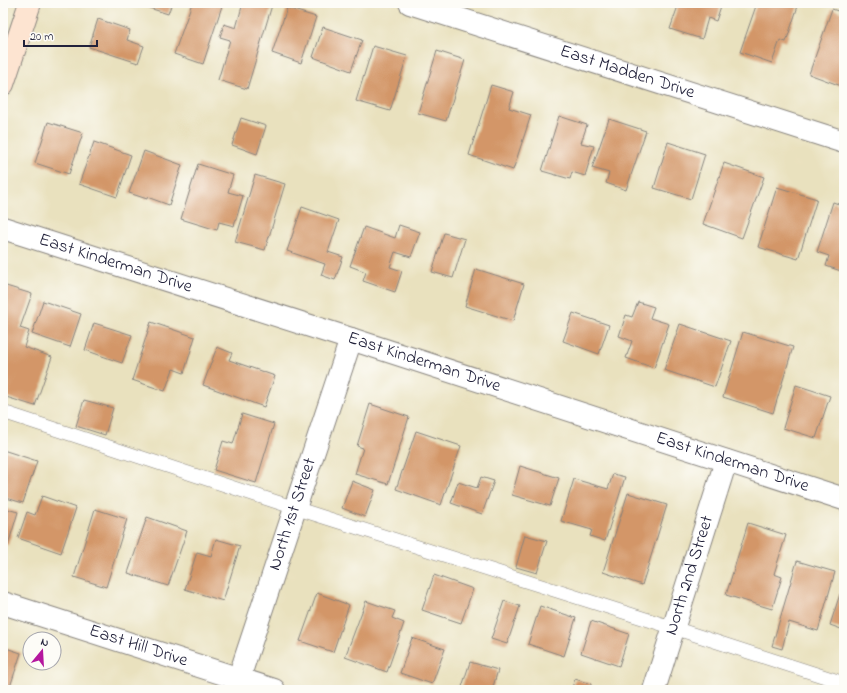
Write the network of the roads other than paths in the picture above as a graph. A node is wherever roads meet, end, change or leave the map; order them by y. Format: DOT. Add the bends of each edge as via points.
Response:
graph roads {
  1 [pos="30,3"];
  2 [pos="410,3"];
  3 [pos="3,84"];
  4 [pos="844,142"];
  5 [pos="3,228"];
  6 [pos="351,339"];
  7 [pos="3,412"];
  8 [pos="726,461"];
  9 [pos="844,499"];
  10 [pos="295,508"];
  11 [pos="3,603"];
  12 [pos="674,628"];
  13 [pos="844,683"];
  14 [pos="237,684"];
  15 [pos="274,690"];
  16 [pos="654,690"];
  1 -- 3 [label="street"];
  2 -- 4 [label="street, East Madden Drive"];
  5 -- 6 [label="street, East Kinderman Drive"];
  6 -- 8 [label="street, East Kinderman Drive"];
  6 -- 10 [label="street, North 1st Street"];
  7 -- 10 [label="lane"];
  8 -- 9 [label="street, East Kinderman Drive"];
  8 -- 12 [label="street, North 2nd Street"];
  10 -- 12 [label="lane"];
  10 -- 14 [label="street, North 1st Street"];
  11 -- 14 [label="street, East Hill Drive"];
  12 -- 13 [label="lane"];
  12 -- 16 [label="street, North 2nd Street"];
  14 -- 15 [label="street, East Hill Drive"];
}
